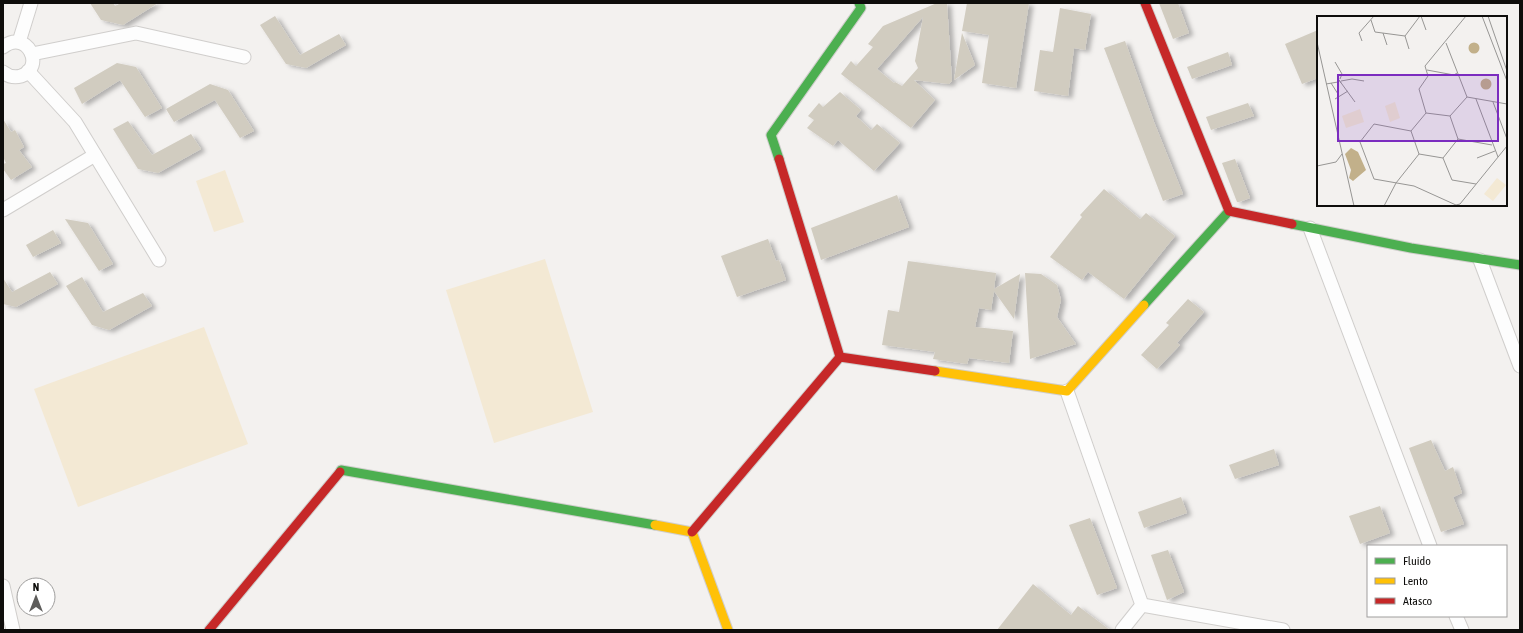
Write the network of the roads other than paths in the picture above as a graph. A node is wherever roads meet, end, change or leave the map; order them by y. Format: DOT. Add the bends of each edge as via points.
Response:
graph roads {
  1 [pos="31,3"];
  2 [pos="859,3"];
  3 [pos="1145,3"];
  4 [pos="19,42"];
  5 [pos="3,47"];
  6 [pos="32,54"];
  7 [pos="244,57"];
  8 [pos="28,71"];
  9 [pos="3,72"];
  10 [pos="95,155"];
  11 [pos="3,210"];
  12 [pos="1229,211"];
  13 [pos="1310,228"];
  14 [pos="159,260"];
  15 [pos="1480,260"];
  16 [pos="1520,265"];
  17 [pos="840,357"];
  18 [pos="1520,366"];
  19 [pos="1066,391"];
  20 [pos="692,532"];
  21 [pos="1430,545"];
  22 [pos="3,586"];
  23 [pos="1142,605"];
  24 [pos="1456,617"];
  25 [pos="13,630"];
  26 [pos="209,630"];
  27 [pos="728,630"];
  28 [pos="1122,630"];
  29 [pos="1283,630"];
  30 [pos="1462,630"];
  1 -- 4 [label="street"];
  2 -- 17 [label="street" via="861,8 771,135"];
  3 -- 12 [label="street"];
  4 -- 5 [label="street" via="8,43"];
  4 -- 6 [label="street" via="25,44"];
  6 -- 7 [label="street" via="136,33"];
  6 -- 8 [label="street" via="33,60"];
  8 -- 9 [label="street" via="18,77"];
  8 -- 10 [label="street" via="75,122"];
  10 -- 11 [label="street"];
  10 -- 14 [label="street"];
  12 -- 13 [label="street"];
  12 -- 19 [label="street"];
  13 -- 15 [label="street"];
  13 -- 21 [label="street"];
  15 -- 16 [label="street"];
  15 -- 18 [label="street"];
  17 -- 19 [label="street"];
  17 -- 20 [label="street"];
  19 -- 23 [label="street"];
  20 -- 26 [label="street" via="341,470"];
  20 -- 27 [label="street"];
  22 -- 25 [label="street"];
  23 -- 28 [label="street"];
  23 -- 29 [label="street"];
  24 -- 30 [label="street"];
}
